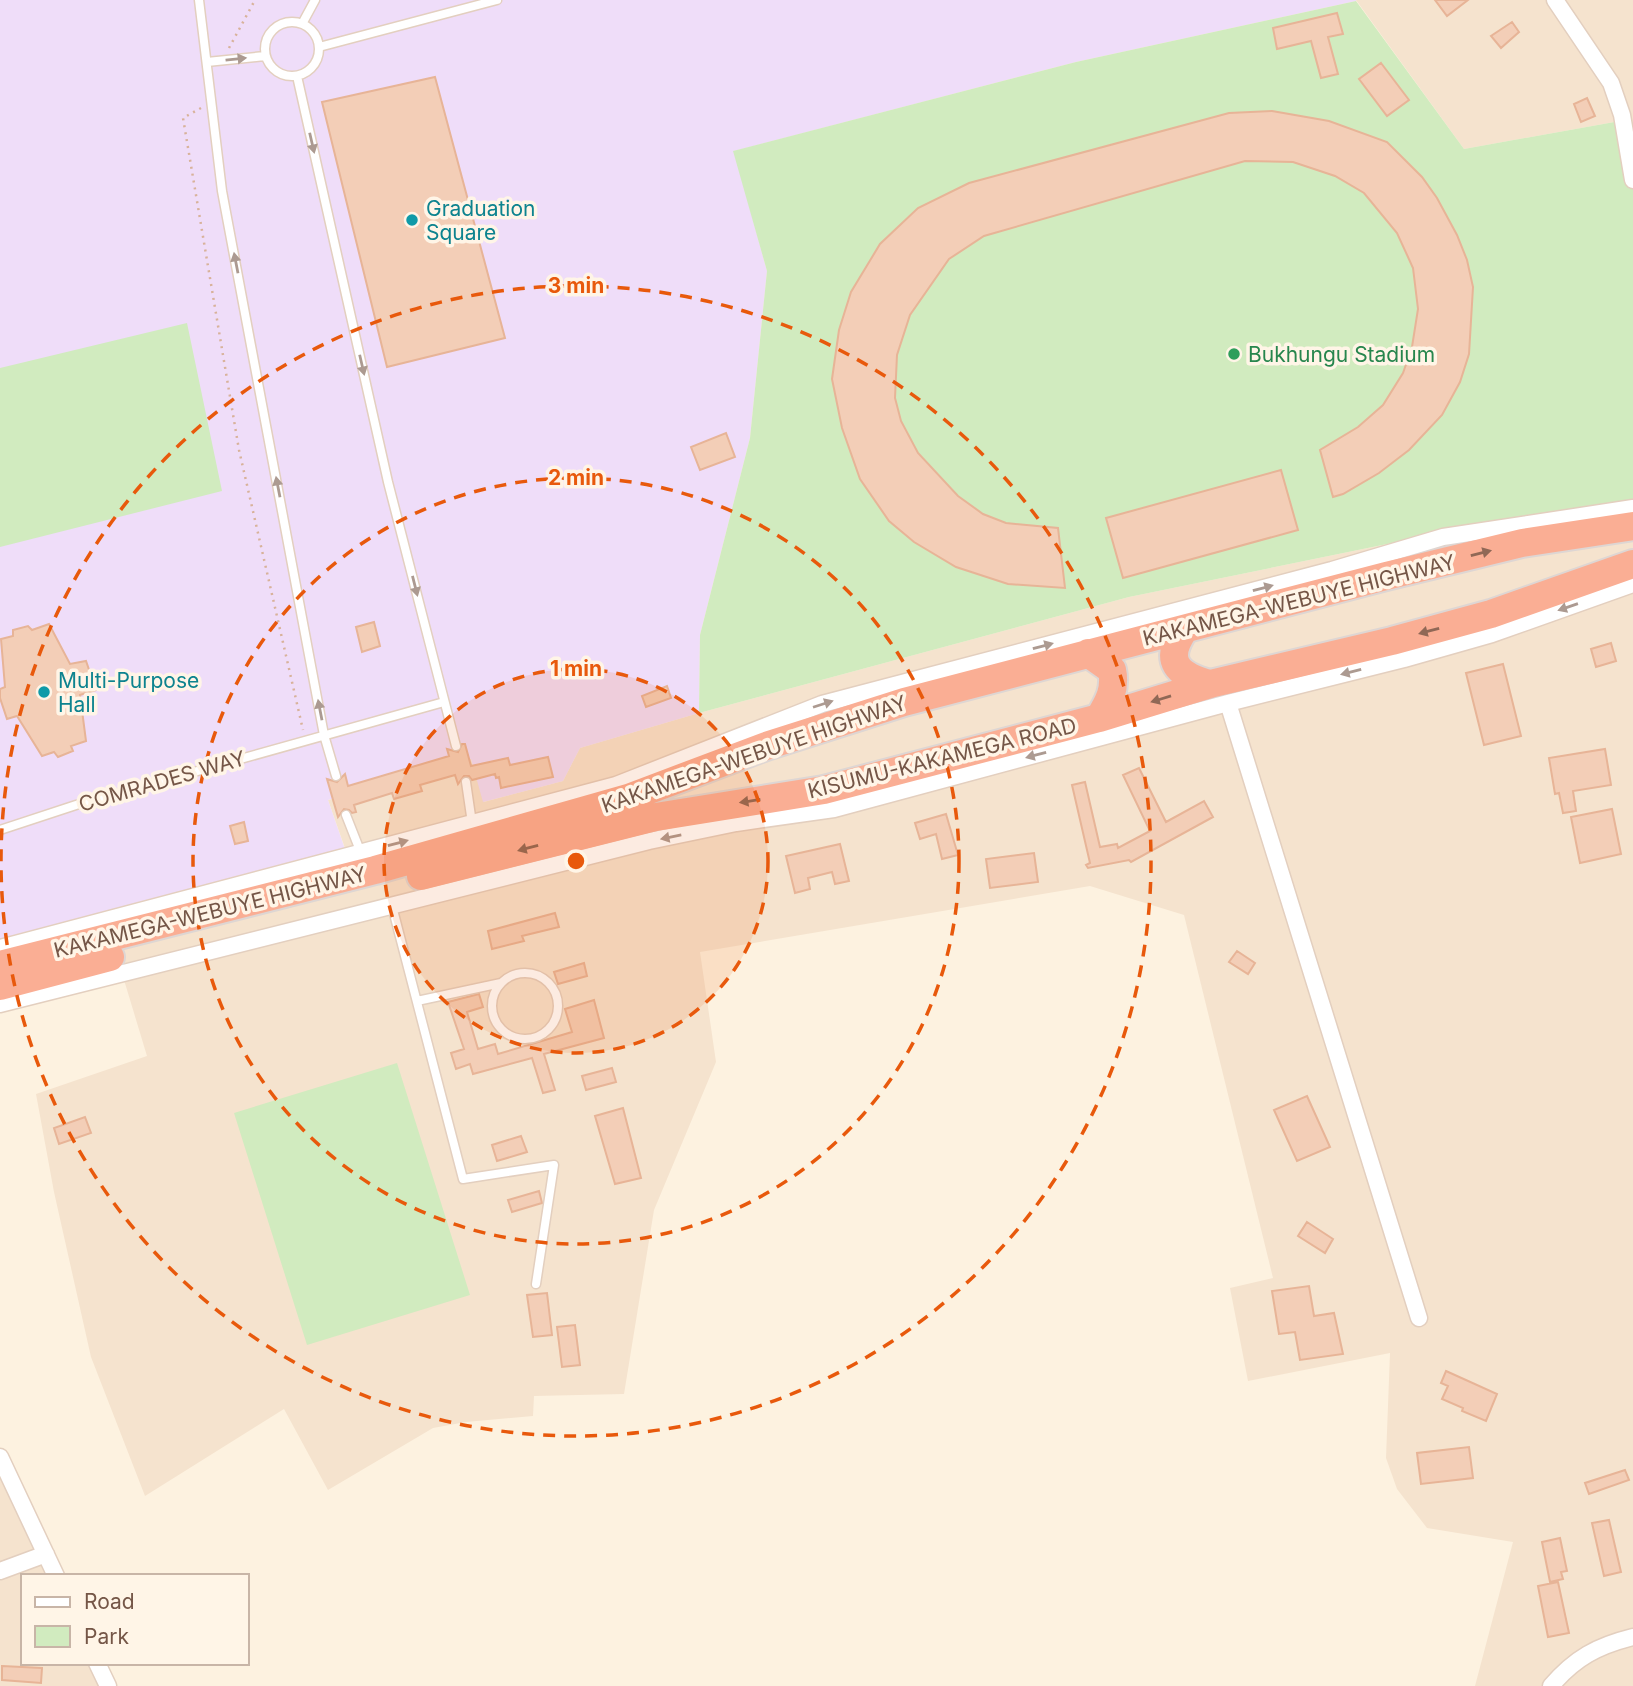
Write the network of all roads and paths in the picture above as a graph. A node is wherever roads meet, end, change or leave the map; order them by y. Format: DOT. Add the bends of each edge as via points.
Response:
graph roads {
  1 [pos="199,0"];
  2 [pos="255,0"];
  3 [pos="316,0"];
  4 [pos="497,0"];
  5 [pos="1555,0"];
  6 [pos="302,24"];
  7 [pos="319,47"];
  8 [pos="265,56"];
  9 [pos="222,60"];
  10 [pos="207,62"];
  11 [pos="297,76"];
  12 [pos="211,102"];
  13 [pos="1633,180"];
  14 [pos="1633,508"];
  15 [pos="1633,526"];
  16 [pos="1633,564"];
  17 [pos="1633,584"];
  18 [pos="1184,630"];
  19 [pos="1088,653"];
  20 [pos="1219,694"];
  21 [pos="444,702"];
  22 [pos="1099,718"];
  23 [pos="768,725"];
  24 [pos="804,734"];
  25 [pos="324,735"];
  26 [pos="305,740"];
  27 [pos="456,746"];
  28 [pos="336,776"];
  29 [pos="466,782"];
  30 [pos="786,796"];
  31 [pos="820,811"];
  32 [pos="346,815"];
  33 [pos="472,823"];
  34 [pos="0,830"];
  35 [pos="361,853"];
  36 [pos="392,906"];
  37 [pos="0,948"];
  38 [pos="0,965"];
  39 [pos="501,983"];
  40 [pos="0,986"];
  41 [pos="417,1001"];
  42 [pos="0,1004"];
  43 [pos="536,1284"];
  44 [pos="1419,1318"];
  45 [pos="0,1457"];
  46 [pos="46,1555"];
  47 [pos="0,1571"];
  48 [pos="55,1574"];
  49 [pos="1633,1637"];
  50 [pos="98,1665"];
  51 [pos="108,1686"];
  52 [pos="1551,1686"];
  1 -- 10 [label="lane"];
  2 -- 9 [label="path"];
  3 -- 6 [label="lane"];
  4 -- 7 [label="lane"];
  5 -- 13 [label="street" via="1611,83 1622,115"];
  6 -- 7 [label="lane" via="314,33"];
  6 -- 8 [label="lane" via="285,22 271,31"];
  7 -- 11 [label="lane" via="316,63"];
  9 -- 8 [label="lane, one-way"];
  8 -- 11 [label="lane" via="274,70"];
  9 -- 10 [label="lane"];
  10 -- 12 [label="lane"];
  11 -- 21 [label="lane, one-way" via="388,482"];
  25 -- 12 [label="lane, one-way" via="222,191"];
  12 -- 26 [label="path" via="183,118 239,450"];
  23 -- 14 [label="street, one-way" via="822,704 1443,537"];
  18 -- 15 [label="highway, KAKAMEGA-WEBUYE HIGHWAY, one-way" via="1509,547"];
  16 -- 20 [label="highway, KISUMU-KAKAMEGA ROAD, one-way" via="1491,614"];
  17 -- 20 [label="street, one-way" via="1492,634 1404,659"];
  18 -- 19 [label="highway, KAKAMEGA-WEBUYE HIGHWAY"];
  18 -- 20 [label="highway" via="1173,654 1176,666"];
  19 -- 22 [label="highway" via="1112,670 1114,681"];
  19 -- 24 [label="highway, KAKAMEGA-WEBUYE HIGHWAY"];
  20 -- 22 [label="highway, KISUMU-KAKAMEGA ROAD, one-way"];
  20 -- 31 [label="street, one-way"];
  20 -- 44 [label="street"];
  21 -- 25 [label="lane, COMRADES WAY"];
  21 -- 27 [label="lane"];
  22 -- 30 [label="highway, KISUMU-KAKAMEGA ROAD"];
  23 -- 24 [label="street"];
  23 -- 33 [label="street" via="615,785"];
  24 -- 38 [label="highway, KAKAMEGA-WEBUYE HIGHWAY" via="628,798 375,870"];
  25 -- 26 [label="lane, COMRADES WAY"];
  25 -- 28 [label="lane"];
  26 -- 34 [label="lane, COMRADES WAY"];
  29 -- 33 [label="lane"];
  30 -- 31 [label="street"];
  30 -- 40 [label="highway, KISUMU-KAKAMEGA ROAD, one-way" via="656,817 558,840"];
  31 -- 36 [label="street, one-way" via="649,841"];
  32 -- 35 [label="lane"];
  35 -- 33 [label="street, one-way"];
  35 -- 37 [label="street"];
  36 -- 41 [label="lane"];
  36 -- 42 [label="street"];
  39 -- 39 [label="lane" via="493,997 493,1014 507,1033 531,1038 552,1025 558,1002 540,976 515,974"];
  39 -- 41 [label="lane"];
  41 -- 43 [label="lane" via="463,1179 554,1165"];
  45 -- 46 [label="street"];
  46 -- 47 [label="street"];
  46 -- 48 [label="street"];
  49 -- 52 [label="street" via="1583,1655"];
  50 -- 51 [label="street"];
}
